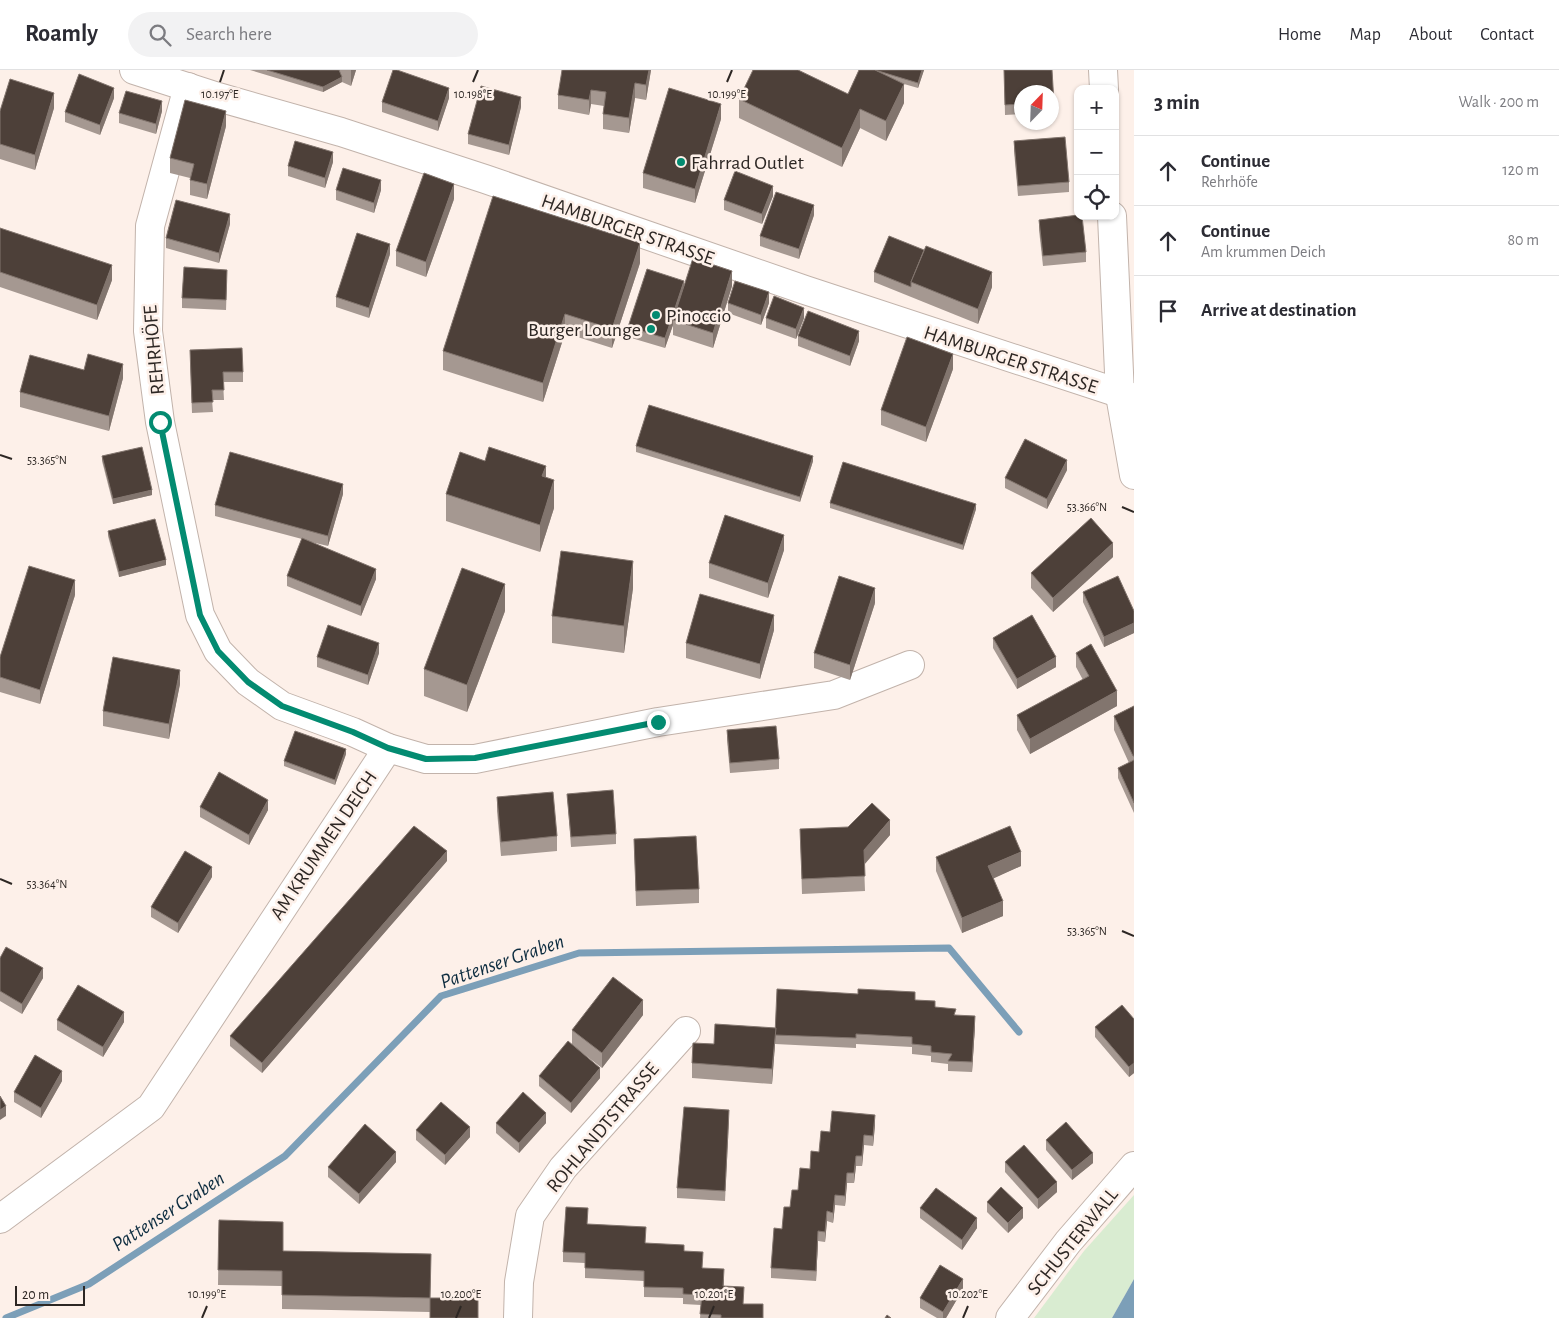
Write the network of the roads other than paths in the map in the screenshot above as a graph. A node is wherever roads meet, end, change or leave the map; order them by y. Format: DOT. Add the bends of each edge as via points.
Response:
graph roads {
  1 [pos="134,70"];
  2 [pos="1102,70"];
  3 [pos="1104,85"];
  4 [pos="188,87"];
  5 [pos="1112,220"];
  6 [pos="1127,396"];
  7 [pos="1134,475"];
  8 [pos="910,665"];
  9 [pos="388,748"];
  10 [pos="686,1031"];
  11 [pos="1134,1166"];
  12 [pos="0,1219"];
  13 [pos="518,1318"];
  14 [pos="1010,1318"];
  1 -- 4 [label="street, HAMBURGER STRASSE"];
  2 -- 3 [label="street"];
  4 -- 6 [label="street, HAMBURGER STRASSE" via="476,176 805,290"];
  4 -- 9 [label="street, REHRHÖFE" via="150,226 148,331 160,422 200,615 218,651 248,682 282,706"];
  5 -- 6 [label="street"];
  6 -- 7 [label="street"];
  8 -- 9 [label="street, AM KRUMMEN DEICH" via="834,695 658,722 475,758 426,759"];
  9 -- 12 [label="street, AM KRUMMEN DEICH" via="150,1107"];
  10 -- 13 [label="street, ROHLANDTSTRASSE" via="563,1168 530,1216 519,1282"];
  11 -- 14 [label="street, SCHUSTERWALL" via="1068,1242"];
}
